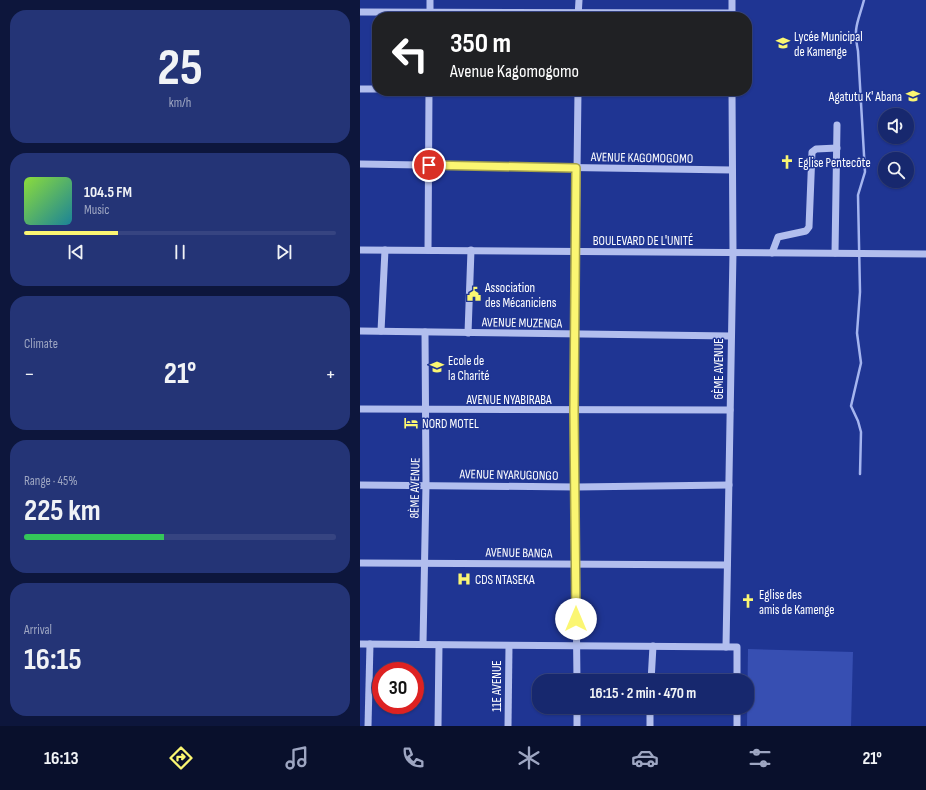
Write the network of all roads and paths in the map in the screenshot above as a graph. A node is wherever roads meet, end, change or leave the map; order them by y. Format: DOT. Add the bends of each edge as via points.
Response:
graph roads {
  1 [pos="430,0"];
  2 [pos="579,0"];
  3 [pos="732,0"];
  4 [pos="360,12"];
  5 [pos="430,12"];
  6 [pos="578,12"];
  7 [pos="732,12"];
  8 [pos="372,13"];
  9 [pos="360,89"];
  10 [pos="372,89"];
  11 [pos="429,96"];
  12 [pos="578,96"];
  13 [pos="732,96"];
  14 [pos="837,126"];
  15 [pos="836,148"];
  16 [pos="360,164"];
  17 [pos="429,165"];
  18 [pos="576,168"];
  19 [pos="732,170"];
  20 [pos="360,250"];
  21 [pos="385,250"];
  22 [pos="428,250"];
  23 [pos="471,250"];
  24 [pos="576,251"];
  25 [pos="733,252"];
  26 [pos="772,253"];
  27 [pos="835,253"];
  28 [pos="926,254"];
  29 [pos="360,331"];
  30 [pos="381,331"];
  31 [pos="425,332"];
  32 [pos="468,333"];
  33 [pos="575,334"];
  34 [pos="731,336"];
  35 [pos="360,409"];
  36 [pos="426,410"];
  37 [pos="730,410"];
  38 [pos="574,411"];
  39 [pos="360,485"];
  40 [pos="426,485"];
  41 [pos="729,485"];
  42 [pos="576,487"];
  43 [pos="360,563"];
  44 [pos="425,563"];
  45 [pos="575,565"];
  46 [pos="726,565"];
  47 [pos="360,644"];
  48 [pos="370,644"];
  49 [pos="423,644"];
  50 [pos="439,645"];
  51 [pos="509,646"];
  52 [pos="576,646"];
  53 [pos="653,646"];
  54 [pos="726,647"];
  55 [pos="576,674"];
  56 [pos="652,674"];
  57 [pos="737,674"];
  58 [pos="577,714"];
  59 [pos="650,714"];
  60 [pos="737,714"];
  61 [pos="368,726"];
  62 [pos="438,726"];
  63 [pos="508,726"];
  64 [pos="577,726"];
  65 [pos="650,726"];
  66 [pos="737,726"];
  1 -- 5 [label="street"];
  2 -- 6 [label="street"];
  3 -- 7 [label="street"];
  4 -- 8 [label="street"];
  9 -- 10 [label="street"];
  11 -- 17 [label="street"];
  12 -- 18 [label="street"];
  13 -- 19 [label="street, 6ÈME AVENUE"];
  14 -- 15 [label="street"];
  15 -- 26 [label="street" via="816,149 812,152 809,227 806,231 778,237"];
  15 -- 27 [label="street"];
  16 -- 17 [label="street, AVENUE KAGOMOGOMO"];
  17 -- 18 [label="street, AVENUE KAGOMOGOMO"];
  17 -- 22 [label="street"];
  18 -- 19 [label="street, AVENUE KAGOMOGOMO"];
  18 -- 24 [label="street"];
  19 -- 25 [label="street, 6ÈME AVENUE"];
  20 -- 21 [label="street, BOULEVARD DE L'UNITÉ"];
  21 -- 22 [label="street, BOULEVARD DE L'UNITÉ"];
  21 -- 30 [label="street"];
  22 -- 23 [label="street, BOULEVARD DE L'UNITÉ"];
  23 -- 24 [label="street, BOULEVARD DE L'UNITÉ"];
  23 -- 32 [label="street"];
  24 -- 25 [label="street, BOULEVARD DE L'UNITÉ"];
  24 -- 33 [label="street"];
  25 -- 26 [label="street, BOULEVARD DE L'UNITÉ"];
  25 -- 34 [label="street, 6ÈME AVENUE"];
  26 -- 27 [label="street, BOULEVARD DE L'UNITÉ"];
  27 -- 28 [label="street, BOULEVARD DE L'UNITÉ"];
  29 -- 30 [label="street, AVENUE MUZENGA"];
  30 -- 31 [label="street, AVENUE MUZENGA"];
  31 -- 32 [label="street, AVENUE MUZENGA"];
  31 -- 36 [label="street, 8ÈME AVENUE"];
  32 -- 33 [label="street, AVENUE MUZENGA"];
  33 -- 34 [label="street, AVENUE MUZENGA"];
  33 -- 38 [label="street"];
  34 -- 37 [label="street, 6ÈME AVENUE"];
  35 -- 36 [label="street, AVENUE NYABIRABA"];
  36 -- 38 [label="street, AVENUE NYABIRABA"];
  36 -- 40 [label="street, 8ÈME AVENUE"];
  37 -- 38 [label="street, AVENUE NYABIRABA"];
  37 -- 41 [label="street, 6ÈME AVENUE"];
  38 -- 42 [label="street"];
  39 -- 40 [label="street, AVENUE NYARUGONGO"];
  40 -- 42 [label="street, AVENUE NYARUGONGO"];
  40 -- 44 [label="street, 8ÈME AVENUE"];
  41 -- 42 [label="street, AVENUE NYARUGONGO"];
  41 -- 46 [label="street, 6ÈME AVENUE"];
  42 -- 45 [label="street"];
  43 -- 44 [label="street, AVENUE BANGA"];
  44 -- 45 [label="street, AVENUE BANGA"];
  44 -- 49 [label="street, 8ÈME AVENUE"];
  45 -- 46 [label="street, AVENUE BANGA"];
  45 -- 52 [label="street"];
  46 -- 54 [label="street, 6ÈME AVENUE"];
  47 -- 48 [label="street"];
  48 -- 49 [label="street"];
  48 -- 61 [label="street"];
  49 -- 50 [label="street"];
  50 -- 51 [label="street"];
  50 -- 62 [label="street"];
  51 -- 52 [label="street"];
  51 -- 63 [label="street, 11E AVENUE"];
  52 -- 53 [label="street"];
  52 -- 55 [label="street"];
  53 -- 54 [label="street"];
  53 -- 56 [label="street"];
  54 -- 57 [label="street" via="737,647"];
  58 -- 64 [label="street"];
  59 -- 65 [label="street"];
  60 -- 66 [label="street"];
}
